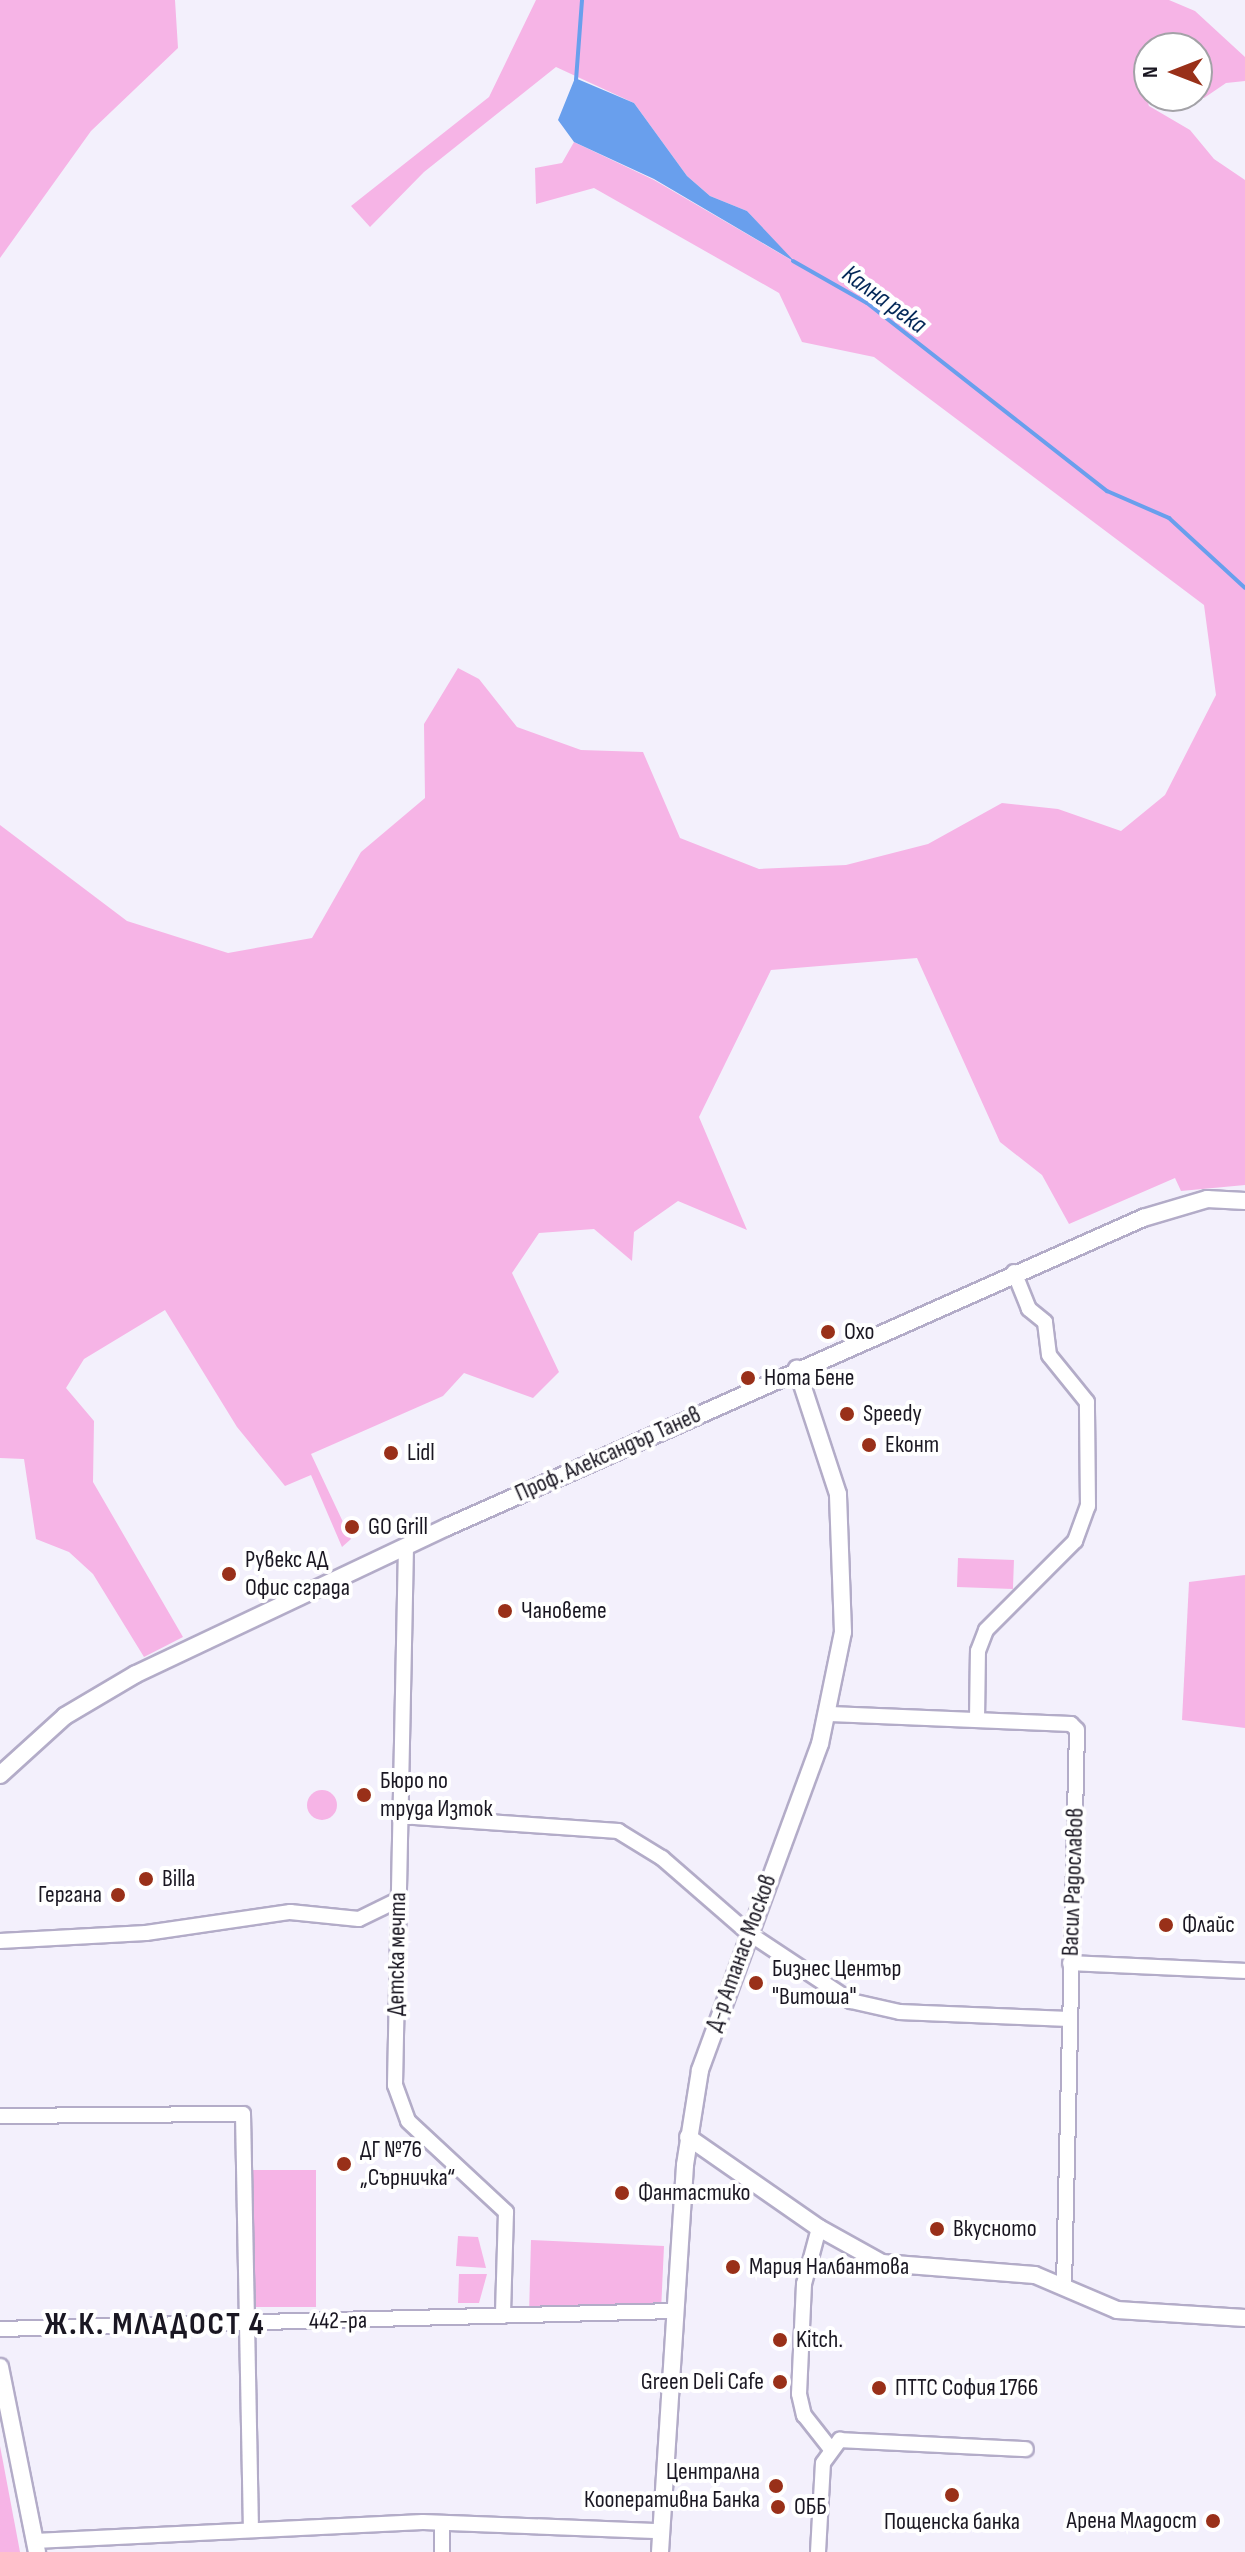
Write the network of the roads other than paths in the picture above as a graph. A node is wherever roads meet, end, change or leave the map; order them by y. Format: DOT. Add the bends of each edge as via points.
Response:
graph roads {
  1 [pos="1245,1201"];
  2 [pos="1014,1272"];
  3 [pos="797,1369"];
  4 [pos="406,1546"];
  5 [pos="830,1714"];
  6 [pos="977,1720"];
  7 [pos="0,1775"];
  8 [pos="400,1816"];
  9 [pos="398,1900"];
  10 [pos="747,1932"];
  11 [pos="0,1941"];
  12 [pos="1070,1963"];
  13 [pos="1245,1971"];
  14 [pos="1068,2019"];
  15 [pos="0,2116"];
  16 [pos="688,2137"];
  17 [pos="819,2228"];
  18 [pos="1064,2285"];
  19 [pos="676,2311"];
  20 [pos="503,2316"];
  21 [pos="1245,2318"];
  22 [pos="247,2323"];
  23 [pos="0,2329"];
  24 [pos="0,2367"];
  25 [pos="830,2448"];
  26 [pos="1026,2449"];
  27 [pos="442,2526"];
  28 [pos="251,2527"];
  29 [pos="661,2531"];
  30 [pos="36,2546"];
  31 [pos="442,2552"];
  32 [pos="660,2552"];
  33 [pos="818,2552"];
  1 -- 2 [label="street, Проф. Александър Танев" via="1186,1202"];
  2 -- 3 [label="street, Проф. Александър Танев"];
  2 -- 6 [label="street" via="1029,1309 1045,1322 1049,1355 1087,1402 1088,1506 1075,1541 986,1630 978,1651"];
  3 -- 4 [label="street, Проф. Александър Танев"];
  3 -- 5 [label="street, Д-р Атанас Москов" via="830,1461 843,1534 843,1632"];
  4 -- 7 [label="street, Проф. Александър Танев" via="136,1674 65,1716"];
  4 -- 8 [label="street, Детска мечта"];
  5 -- 6 [label="street, Васил Радославов"];
  5 -- 10 [label="street, Д-р Атанас Москов"];
  6 -- 12 [label="street, Васил Радославов" via="1071,1724 1077,1730"];
  8 -- 9 [label="street, Детска мечта"];
  8 -- 10 [label="street" via="618,1831 650,1849"];
  9 -- 11 [label="street" via="359,1919 290,1912 146,1933"];
  9 -- 20 [label="street, Детска мечта" via="398,2097 408,2121 506,2212"];
  10 -- 14 [label="street" via="823,1985 871,2008"];
  10 -- 16 [label="street, Д-р Атанас Москов" via="700,2070"];
  12 -- 13 [label="street"];
  12 -- 14 [label="street, Васил Радославов"];
  14 -- 18 [label="street, Васил Радославов"];
  15 -- 22 [label="street" via="243,2114"];
  16 -- 17 [label="street"];
  16 -- 19 [label="street, Д-р Атанас Москов"];
  17 -- 18 [label="street" via="882,2263 1035,2275"];
  17 -- 25 [label="street" via="804,2284 799,2394 804,2415"];
  18 -- 21 [label="street" via="1117,2310"];
  19 -- 20 [label="street, 442-ра"];
  19 -- 29 [label="street, Д-р Атанас Москов"];
  20 -- 22 [label="street, 442-ра"];
  22 -- 23 [label="street, 442-ра"];
  22 -- 28 [label="street"];
  24 -- 30 [label="street"];
  25 -- 26 [label="street" via="856,2437"];
  25 -- 33 [label="street" via="823,2463"];
  27 -- 28 [label="street"];
  27 -- 29 [label="street"];
  27 -- 31 [label="street"];
  28 -- 30 [label="street" via="237,2535"];
  29 -- 32 [label="street, Д-р Атанас Москов"];
}
